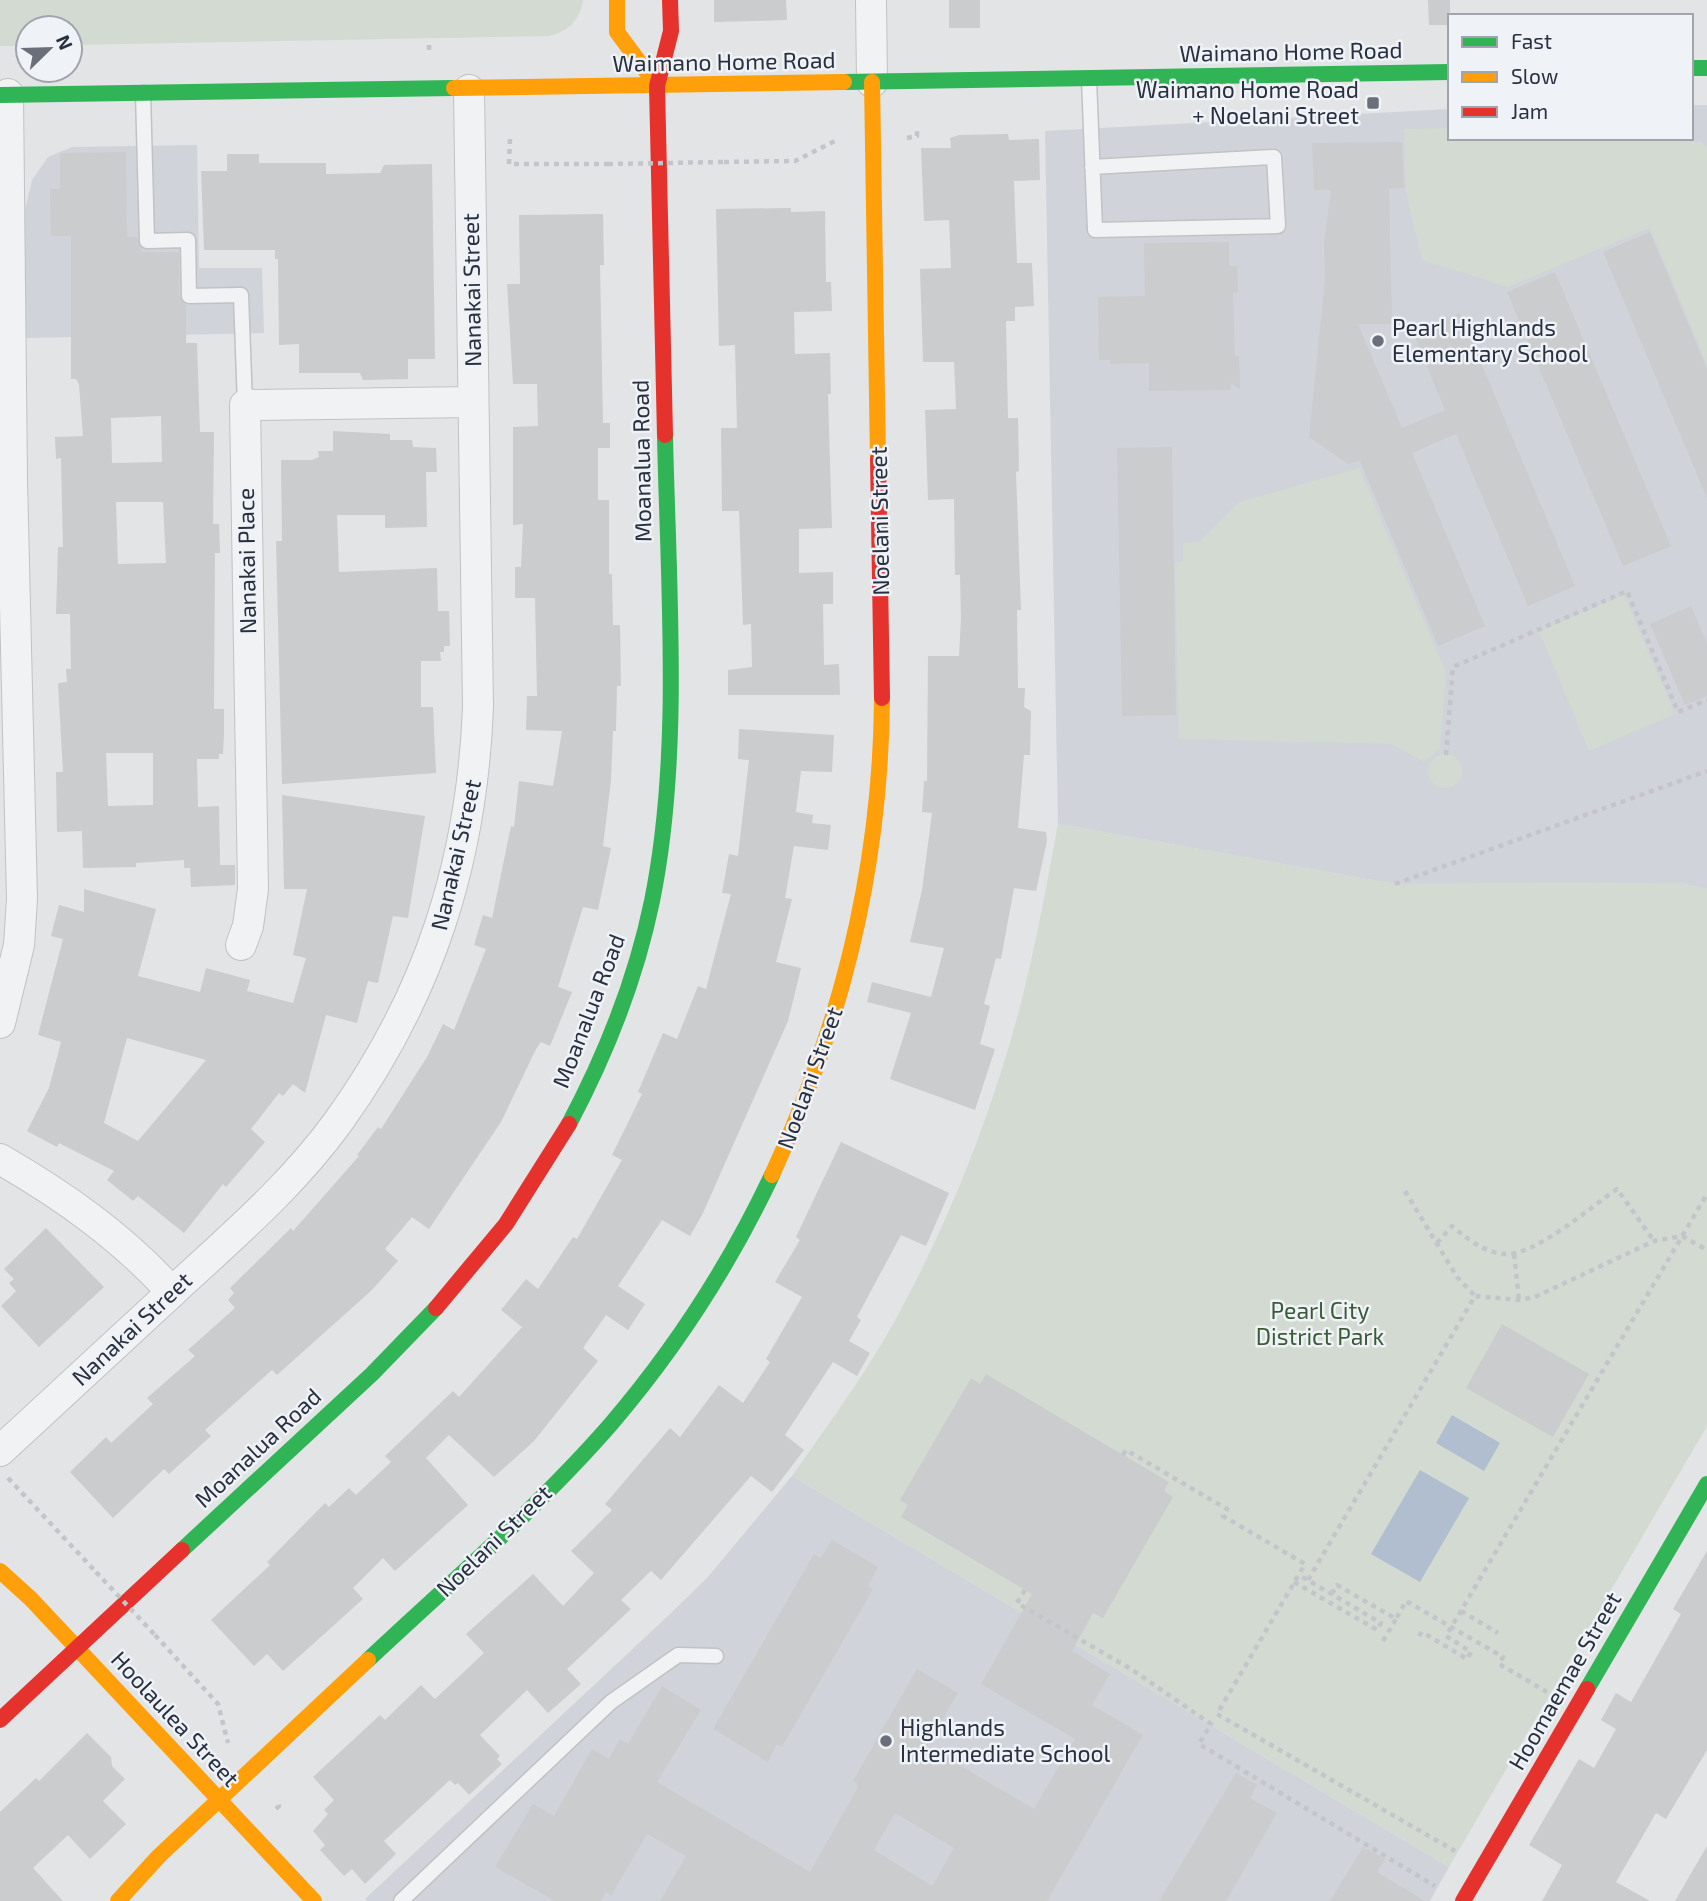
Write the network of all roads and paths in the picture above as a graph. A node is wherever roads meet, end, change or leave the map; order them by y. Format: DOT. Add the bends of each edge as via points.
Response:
graph roads {
  1 [pos="617,0"];
  2 [pos="670,0"];
  3 [pos="872,0"];
  4 [pos="1448,72"];
  5 [pos="1089,78"];
  6 [pos="872,82"];
  7 [pos="657,86"];
  8 [pos="469,89"];
  9 [pos="143,92"];
  10 [pos="4,94"];
  11 [pos="917,129"];
  12 [pos="907,138"];
  13 [pos="510,139"];
  14 [pos="837,140"];
  15 [pos="1092,167"];
  16 [pos="473,402"];
  17 [pos="244,405"];
  18 [pos="6,479"];
  19 [pos="1707,700"];
  20 [pos="1446,755"];
  21 [pos="1707,771"];
  22 [pos="10,809"];
  23 [pos="1395,884"];
  24 [pos="241,945"];
  25 [pos="0,1023"];
  26 [pos="0,1159"];
  27 [pos="1405,1191"];
  28 [pos="1707,1194"];
  29 [pos="1682,1236"];
  30 [pos="1654,1241"];
  31 [pos="1437,1243"];
  32 [pos="1707,1250"];
  33 [pos="1514,1254"];
  34 [pos="172,1292"];
  35 [pos="1475,1296"];
  36 [pos="1519,1300"];
  37 [pos="0,1451"];
  38 [pos="1123,1455"];
  39 [pos="0,1469"];
  40 [pos="1707,1484"];
  41 [pos="0,1571"];
  42 [pos="1299,1574"];
  43 [pos="1308,1580"];
  44 [pos="1294,1582"];
  45 [pos="1025,1590"];
  46 [pos="1332,1594"];
  47 [pos="1461,1611"];
  48 [pos="1396,1619"];
  49 [pos="1451,1627"];
  50 [pos="1497,1633"];
  51 [pos="1419,1636"];
  52 [pos="1382,1641"];
  53 [pos="77,1648"];
  54 [pos="716,1656"];
  55 [pos="1545,1691"];
  56 [pos="1217,1713"];
  57 [pos="0,1720"];
  58 [pos="1211,1724"];
  59 [pos="223,1747"];
  60 [pos="219,1799"];
  61 [pos="1464,1856"];
  62 [pos="1425,1880"];
  63 [pos="118,1901"];
  64 [pos="314,1901"];
  65 [pos="401,1901"];
  66 [pos="1462,1901"];
  1 -- 7 [label="main road" via="617,32"];
  2 -- 7 [label="main road, Moanalua Road" via="671,31"];
  3 -- 6 [label="street, Noelani Street"];
  4 -- 5 [label="main road, Waimano Home Road"];
  5 -- 6 [label="main road, Waimano Home Road"];
  5 -- 15 [label="lane"];
  6 -- 7 [label="main road, Waimano Home Road"];
  6 -- 60 [label="main road, Noelani Street" via="882,622 876,817 850,961 805,1104 773,1177 725,1266 628,1403 540,1497"];
  7 -- 8 [label="main road, Waimano Home Road"];
  7 -- 53 [label="main road, Moanalua Road" via="669,744 660,855 650,907 617,1015 557,1145 470,1271 366,1379"];
  8 -- 9 [label="main road, Waimano Home Road"];
  8 -- 16 [label="street, Nanakai Street"];
  9 -- 10 [label="main road, Waimano Home Road"];
  9 -- 17 [label="lane" via="147,241 188,240 189,296 241,295"];
  10 -- 18 [label="street"];
  11 -- 12 [label="path" via="917,136"];
  13 -- 14 [label="path, bridge" via="509,164 795,161"];
  15 -- 15 [label="lane" via="1095,230 1278,226 1274,157"];
  16 -- 17 [label="street"];
  16 -- 34 [label="street, Nanakai Street" via="476,764 454,884 437,939 390,1041 337,1123 286,1183"];
  17 -- 24 [label="street, Nanakai Place" via="253,889"];
  18 -- 22 [label="street"];
  19 -- 20 [label="path" via="1678,712 1627,591 1453,667"];
  21 -- 23 [label="path"];
  22 -- 25 [label="street" via="22,899 19,945"];
  26 -- 34 [label="street" via="80,1209"];
  27 -- 31 [label="path"];
  28 -- 29 [label="path"];
  29 -- 30 [label="path"];
  29 -- 32 [label="path"];
  29 -- 47 [label="path"];
  30 -- 33 [label="path" via="1617,1189 1554,1233"];
  30 -- 36 [label="path" via="1552,1290"];
  31 -- 33 [label="path" via="1452,1226 1473,1244"];
  31 -- 35 [label="path" via="1457,1277"];
  33 -- 36 [label="path"];
  34 -- 37 [label="street, Nanakai Street"];
  35 -- 36 [label="path"];
  35 -- 43 [label="path"];
  38 -- 42 [label="path" via="1126,1450 1229,1510 1221,1514 1305,1564"];
  39 -- 59 [label="path, bridge" via="218,1703 230,1741"];
  40 -- 66 [label="main road, Hoomaemae Street"];
  41 -- 53 [label="main road, Hoolaulea Street"];
  42 -- 43 [label="path"];
  42 -- 44 [label="path"];
  43 -- 46 [label="path"];
  44 -- 46 [label="path" via="1377,1630 1381,1623"];
  44 -- 56 [label="path"];
  45 -- 58 [label="path" via="1017,1603 1131,1669"];
  46 -- 48 [label="path" via="1337,1585"];
  47 -- 49 [label="path"];
  47 -- 50 [label="path"];
  48 -- 49 [label="path" via="1406,1601"];
  48 -- 52 [label="path"];
  49 -- 51 [label="path" via="1446,1636 1471,1652 1467,1659 1422,1632"];
  49 -- 55 [label="path" via="1503,1657 1499,1664"];
  53 -- 57 [label="main road, Moanalua Road"];
  53 -- 60 [label="main road, Hoolaulea Street"];
  54 -- 65 [label="lane" via="678,1655 611,1702"];
  56 -- 58 [label="path"];
  56 -- 61 [label="path"];
  58 -- 62 [label="path" via="1199,1744"];
  60 -- 63 [label="main road, Noelani Street"];
  60 -- 64 [label="main road, Hoolaulea Street"];
}
